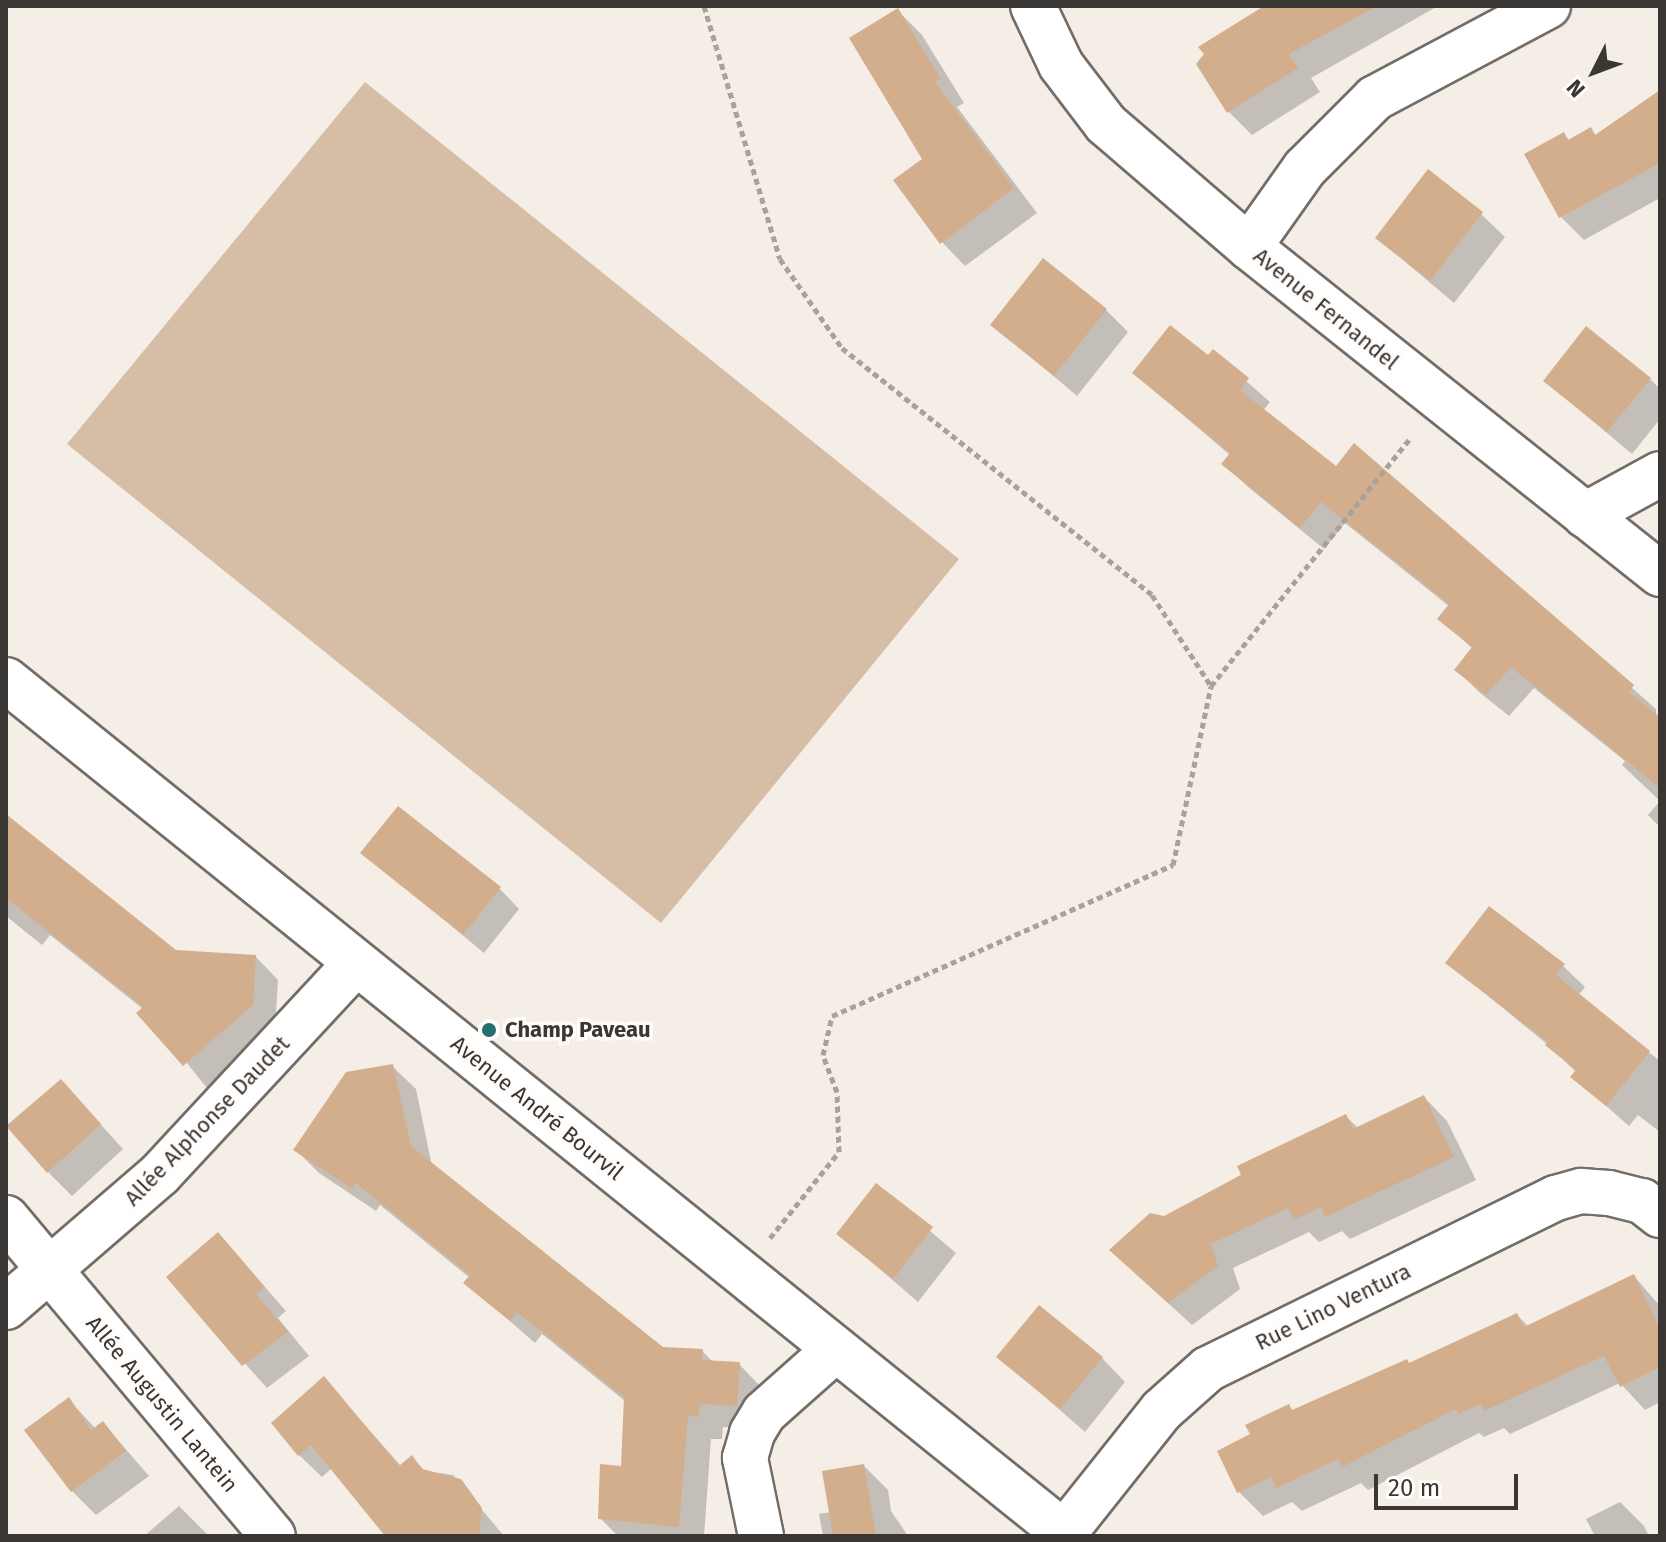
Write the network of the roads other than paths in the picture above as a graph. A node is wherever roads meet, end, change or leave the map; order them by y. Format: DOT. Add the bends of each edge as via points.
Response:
graph roads {
  1 [pos="1033,6"];
  2 [pos="1548,6"];
  3 [pos="1249,247"];
  4 [pos="1660,474"];
  5 [pos="1585,515"];
  6 [pos="1660,574"];
  7 [pos="6,680"];
  8 [pos="356,963"];
  9 [pos="1660,1215"];
  10 [pos="6,1218"];
  11 [pos="51,1272"];
  12 [pos="6,1307"];
  13 [pos="836,1349"];
  14 [pos="1066,1534"];
  15 [pos="273,1536"];
  16 [pos="761,1536"];
  1 -- 3 [label="street, Avenue Fernandel" via="1061,65 1106,124"];
  2 -- 3 [label="street" via="1375,98 1305,168"];
  3 -- 5 [label="street, Avenue Fernandel"];
  4 -- 5 [label="street"];
  5 -- 6 [label="street, Avenue Fernandel"];
  7 -- 8 [label="street, Avenue André Bourvil"];
  8 -- 11 [label="street, Allée Alphonse Daudet" via="202,1132"];
  8 -- 13 [label="street, Avenue André Bourvil"];
  9 -- 14 [label="street, Rue Lino Ventura" via="1642,1201 1609,1193 1581,1191 1556,1198 1208,1369 1162,1410"];
  10 -- 11 [label="street"];
  11 -- 12 [label="street, Allée Alphonse Daudet"];
  11 -- 15 [label="street, Allée Augustin Lantein"];
  13 -- 14 [label="street, Avenue André Bourvil"];
  13 -- 16 [label="street" via="764,1413 752,1433 745,1458"];
}
